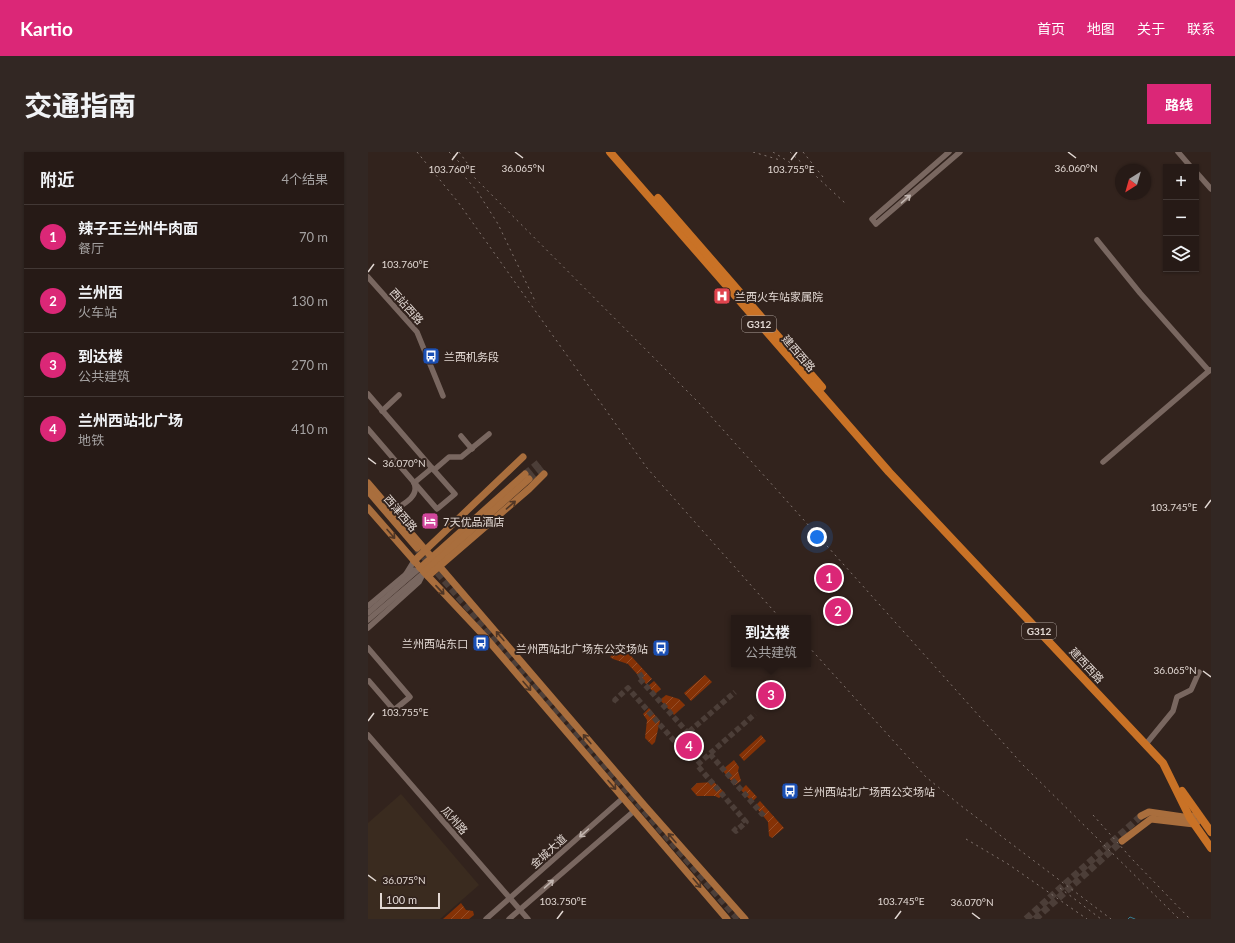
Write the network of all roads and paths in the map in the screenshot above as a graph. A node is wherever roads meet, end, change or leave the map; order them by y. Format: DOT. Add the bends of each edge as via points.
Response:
graph roads {
  1 [pos="610,152"];
  2 [pos="617,152"];
  3 [pos="960,152"];
  4 [pos="1178,152"];
  5 [pos="948,153"];
  6 [pos="952,160"];
  7 [pos="1188,164"];
  8 [pos="1199,175"];
  9 [pos="1211,189"];
  10 [pos="1097,240"];
  11 [pos="368,277"];
  12 [pos="1210,370"];
  13 [pos="368,394"];
  14 [pos="399,395"];
  15 [pos="443,396"];
  16 [pos="382,411"];
  17 [pos="368,429"];
  18 [pos="489,434"];
  19 [pos="461,436"];
  20 [pos="472,448"];
  21 [pos="523,457"];
  22 [pos="1103,462"];
  23 [pos="433,469"];
  24 [pos="544,474"];
  25 [pos="527,477"];
  26 [pos="368,483"];
  27 [pos="414,483"];
  28 [pos="368,491"];
  29 [pos="910,494"];
  30 [pos="368,497"];
  31 [pos="368,508"];
  32 [pos="392,511"];
  33 [pos="425,551"];
  34 [pos="414,561"];
  35 [pos="435,562"];
  36 [pos="424,572"];
  37 [pos="406,574"];
  38 [pos="368,606"];
  39 [pos="368,613"];
  40 [pos="368,620"];
  41 [pos="368,628"];
  42 [pos="368,648"];
  43 [pos="1199,672"];
  44 [pos="369,681"];
  45 [pos="368,735"];
  46 [pos="1146,744"];
  47 [pos="1167,769"];
  48 [pos="624,798"];
  49 [pos="634,811"];
  50 [pos="1141,816"];
  51 [pos="1200,817"];
  52 [pos="1192,821"];
  53 [pos="1211,832"];
  54 [pos="1122,841"];
  55 [pos="1211,848"];
  56 [pos="510,899"];
  57 [pos="520,910"];
  58 [pos="486,919"];
  59 [pos="509,919"];
  60 [pos="528,919"];
  61 [pos="727,919"];
  62 [pos="745,919"];
  1 -- 29 [label="highway, 建西西路 / G312"];
  2 -- 29 [label="highway, 建西西路 / G312" via="834,401"];
  3 -- 6 [label="street"];
  4 -- 7 [label="street"];
  5 -- 6 [label="street"];
  5 -- 6 [label="street, one-way" via="872,219 876,224"];
  8 -- 9 [label="street"];
  10 -- 12 [label="street" via="1140,294"];
  11 -- 15 [label="street, 西站西路" via="417,332"];
  12 -- 22 [label="street"];
  13 -- 16 [label="street"];
  14 -- 16 [label="street"];
  16 -- 23 [label="street"];
  17 -- 27 [label="street"];
  18 -- 20 [label="street"];
  19 -- 20 [label="street"];
  20 -- 23 [label="street" via="461,457 449,457"];
  21 -- 33 [label="main road"];
  23 -- 27 [label="street"];
  23 -- 27 [label="street" via="455,494 437,509"];
  35 -- 24 [label="main road, one-way" via="529,489"];
  25 -- 35 [label="main road"];
  26 -- 32 [label="main road"];
  27 -- 32 [label="street" via="416,489 413,496"];
  28 -- 30 [label="main road, 西津西路" via="416,549"];
  29 -- 46 [label="highway, 建西西路 / G312"];
  31 -- 34 [label="main road, one-way"];
  32 -- 33 [label="main road"];
  33 -- 34 [label="main road"];
  33 -- 35 [label="main road"];
  34 -- 36 [label="main road"];
  34 -- 37 [label="street"];
  35 -- 36 [label="main road"];
  62 -- 35 [label="main road, one-way"];
  36 -- 37 [label="street"];
  36 -- 39 [label="street"];
  36 -- 40 [label="street"];
  36 -- 41 [label="street" via="419,582"];
  36 -- 48 [label="main road, one-way" via="486,638"];
  37 -- 38 [label="street"];
  42 -- 44 [label="street" via="410,697 394,710"];
  43 -- 46 [label="street" via="1191,690 1177,697 1173,711"];
  45 -- 56 [label="street, 瓜州路"];
  46 -- 47 [label="highway, 建西西路 / G312"];
  47 -- 51 [label="highway, G312"];
  47 -- 52 [label="highway, 建西西路 / G312"];
  48 -- 49 [label="main road"];
  48 -- 56 [label="street, 金城大道, one-way"];
  57 -- 49 [label="street, one-way"];
  49 -- 61 [label="main road, one-way"];
  50 -- 52 [label="main road" via="1149,812"];
  51 -- 52 [label="main road"];
  51 -- 53 [label="highway, G312"];
  52 -- 54 [label="main road" via="1151,819"];
  52 -- 55 [label="highway, 建西西路 / G312"];
  56 -- 57 [label="street, 瓜州路"];
  56 -- 58 [label="street, 金城大道"];
  57 -- 59 [label="street"];
  57 -- 60 [label="street, 瓜州路"];
}
